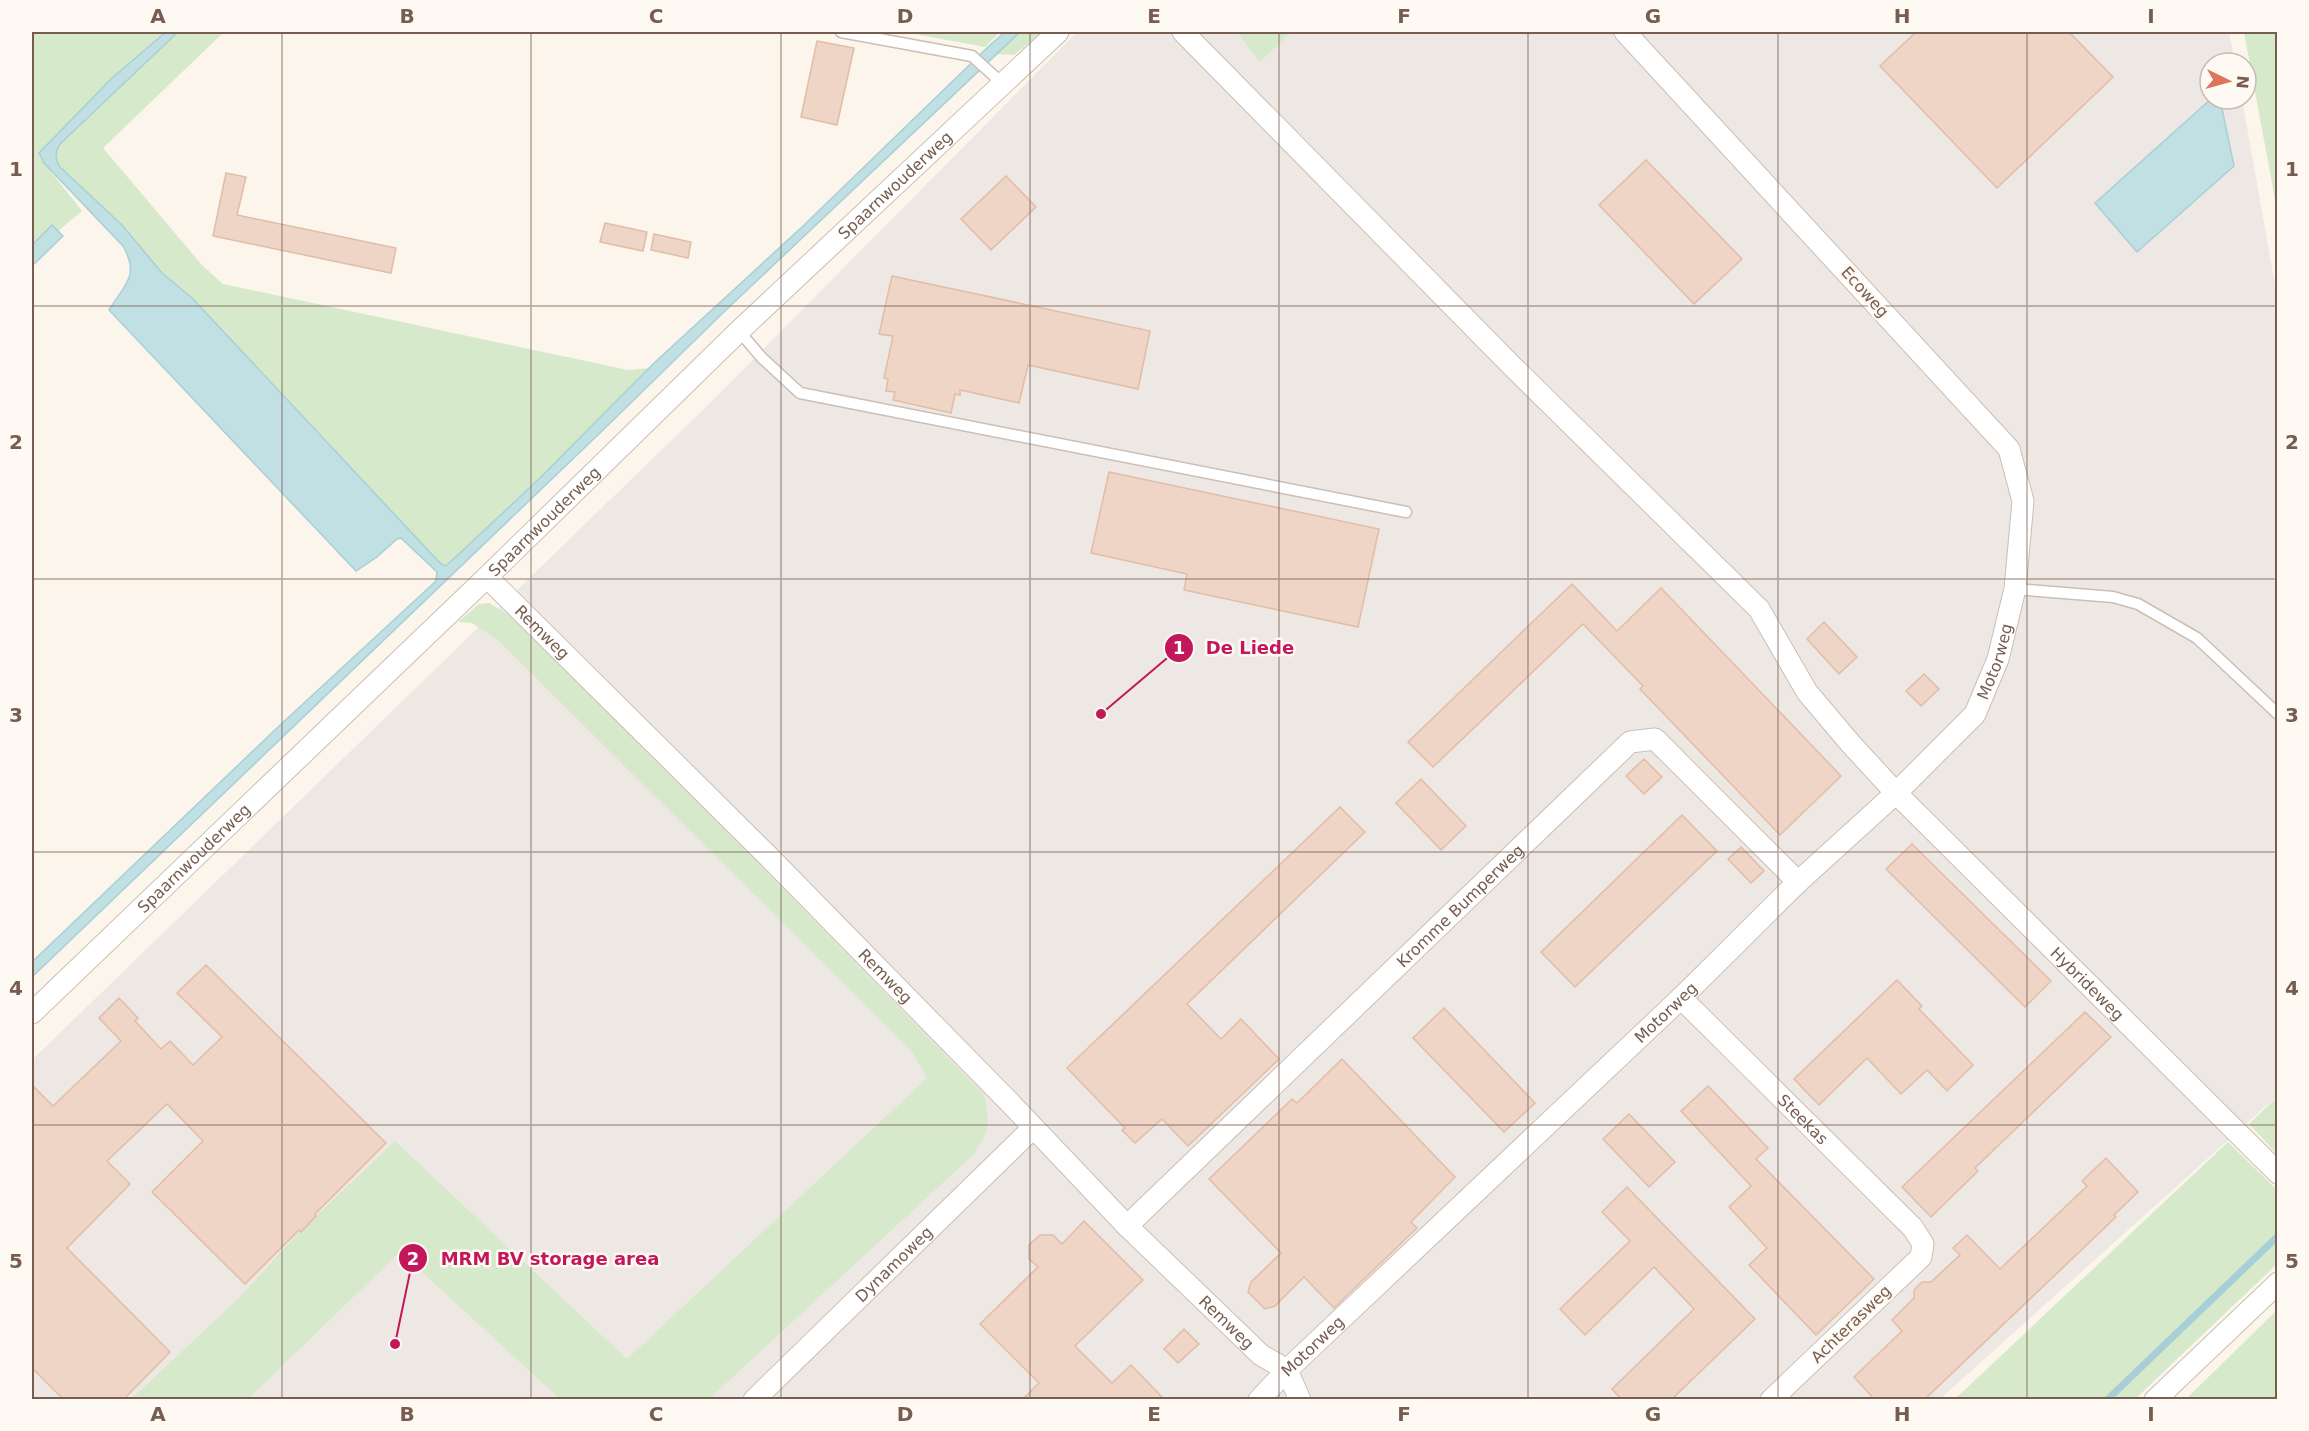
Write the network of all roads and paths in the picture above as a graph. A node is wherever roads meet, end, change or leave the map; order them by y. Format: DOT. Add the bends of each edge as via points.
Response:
graph roads {
  1 [pos="841,32"];
  2 [pos="1058,32"];
  3 [pos="1183,32"];
  4 [pos="1625,32"];
  5 [pos="996,77"];
  6 [pos="739,331"];
  7 [pos="1406,512"];
  8 [pos="487,577"];
  9 [pos="2015,589"];
  10 [pos="2277,714"];
  11 [pos="1896,793"];
  12 [pos="1798,882"];
  13 [pos="1681,998"];
  14 [pos="32,1013"];
  15 [pos="1034,1128"];
  16 [pos="2277,1173"];
  17 [pos="1127,1226"];
  18 [pos="1923,1244"];
  19 [pos="2277,1283"];
  20 [pos="1287,1370"];
  21 [pos="754,1400"];
  22 [pos="1259,1400"];
  23 [pos="1300,1400"];
  24 [pos="1771,1400"];
  25 [pos="2155,1400"];
  1 -- 5 [label="lane" via="972,56"];
  2 -- 5 [label="street, Spaarnwouderweg"];
  3 -- 11 [label="street, Hybrideweg" via="1512,366 1759,609 1807,692"];
  4 -- 9 [label="street, Ecoweg" via="2009,449 2023,501"];
  5 -- 6 [label="street, Spaarnwouderweg"];
  6 -- 7 [label="lane" via="800,393"];
  6 -- 8 [label="street, Spaarnwouderweg"];
  8 -- 14 [label="street, Spaarnwouderweg"];
  8 -- 15 [label="street, Remweg"];
  9 -- 10 [label="lane" via="2113,597 2138,604 2197,638"];
  9 -- 11 [label="street, Motorweg" via="1998,659 1975,714"];
  11 -- 12 [label="street, Motorweg"];
  11 -- 16 [label="street, Hybrideweg"];
  12 -- 13 [label="street, Motorweg"];
  12 -- 17 [label="street, Kromme Bumperweg" via="1655,740 1629,742"];
  13 -- 18 [label="street, Steekas" via="1913,1228"];
  13 -- 20 [label="street, Motorweg"];
  15 -- 17 [label="street, Remweg"];
  15 -- 21 [label="street, Dynamoweg"];
  17 -- 20 [label="street, Remweg" via="1261,1355"];
  18 -- 24 [label="street, Achterasweg" via="1921,1257"];
  19 -- 25 [label="street"];
  20 -- 22 [label="street, Motorweg"];
  20 -- 23 [label="street"];
}
